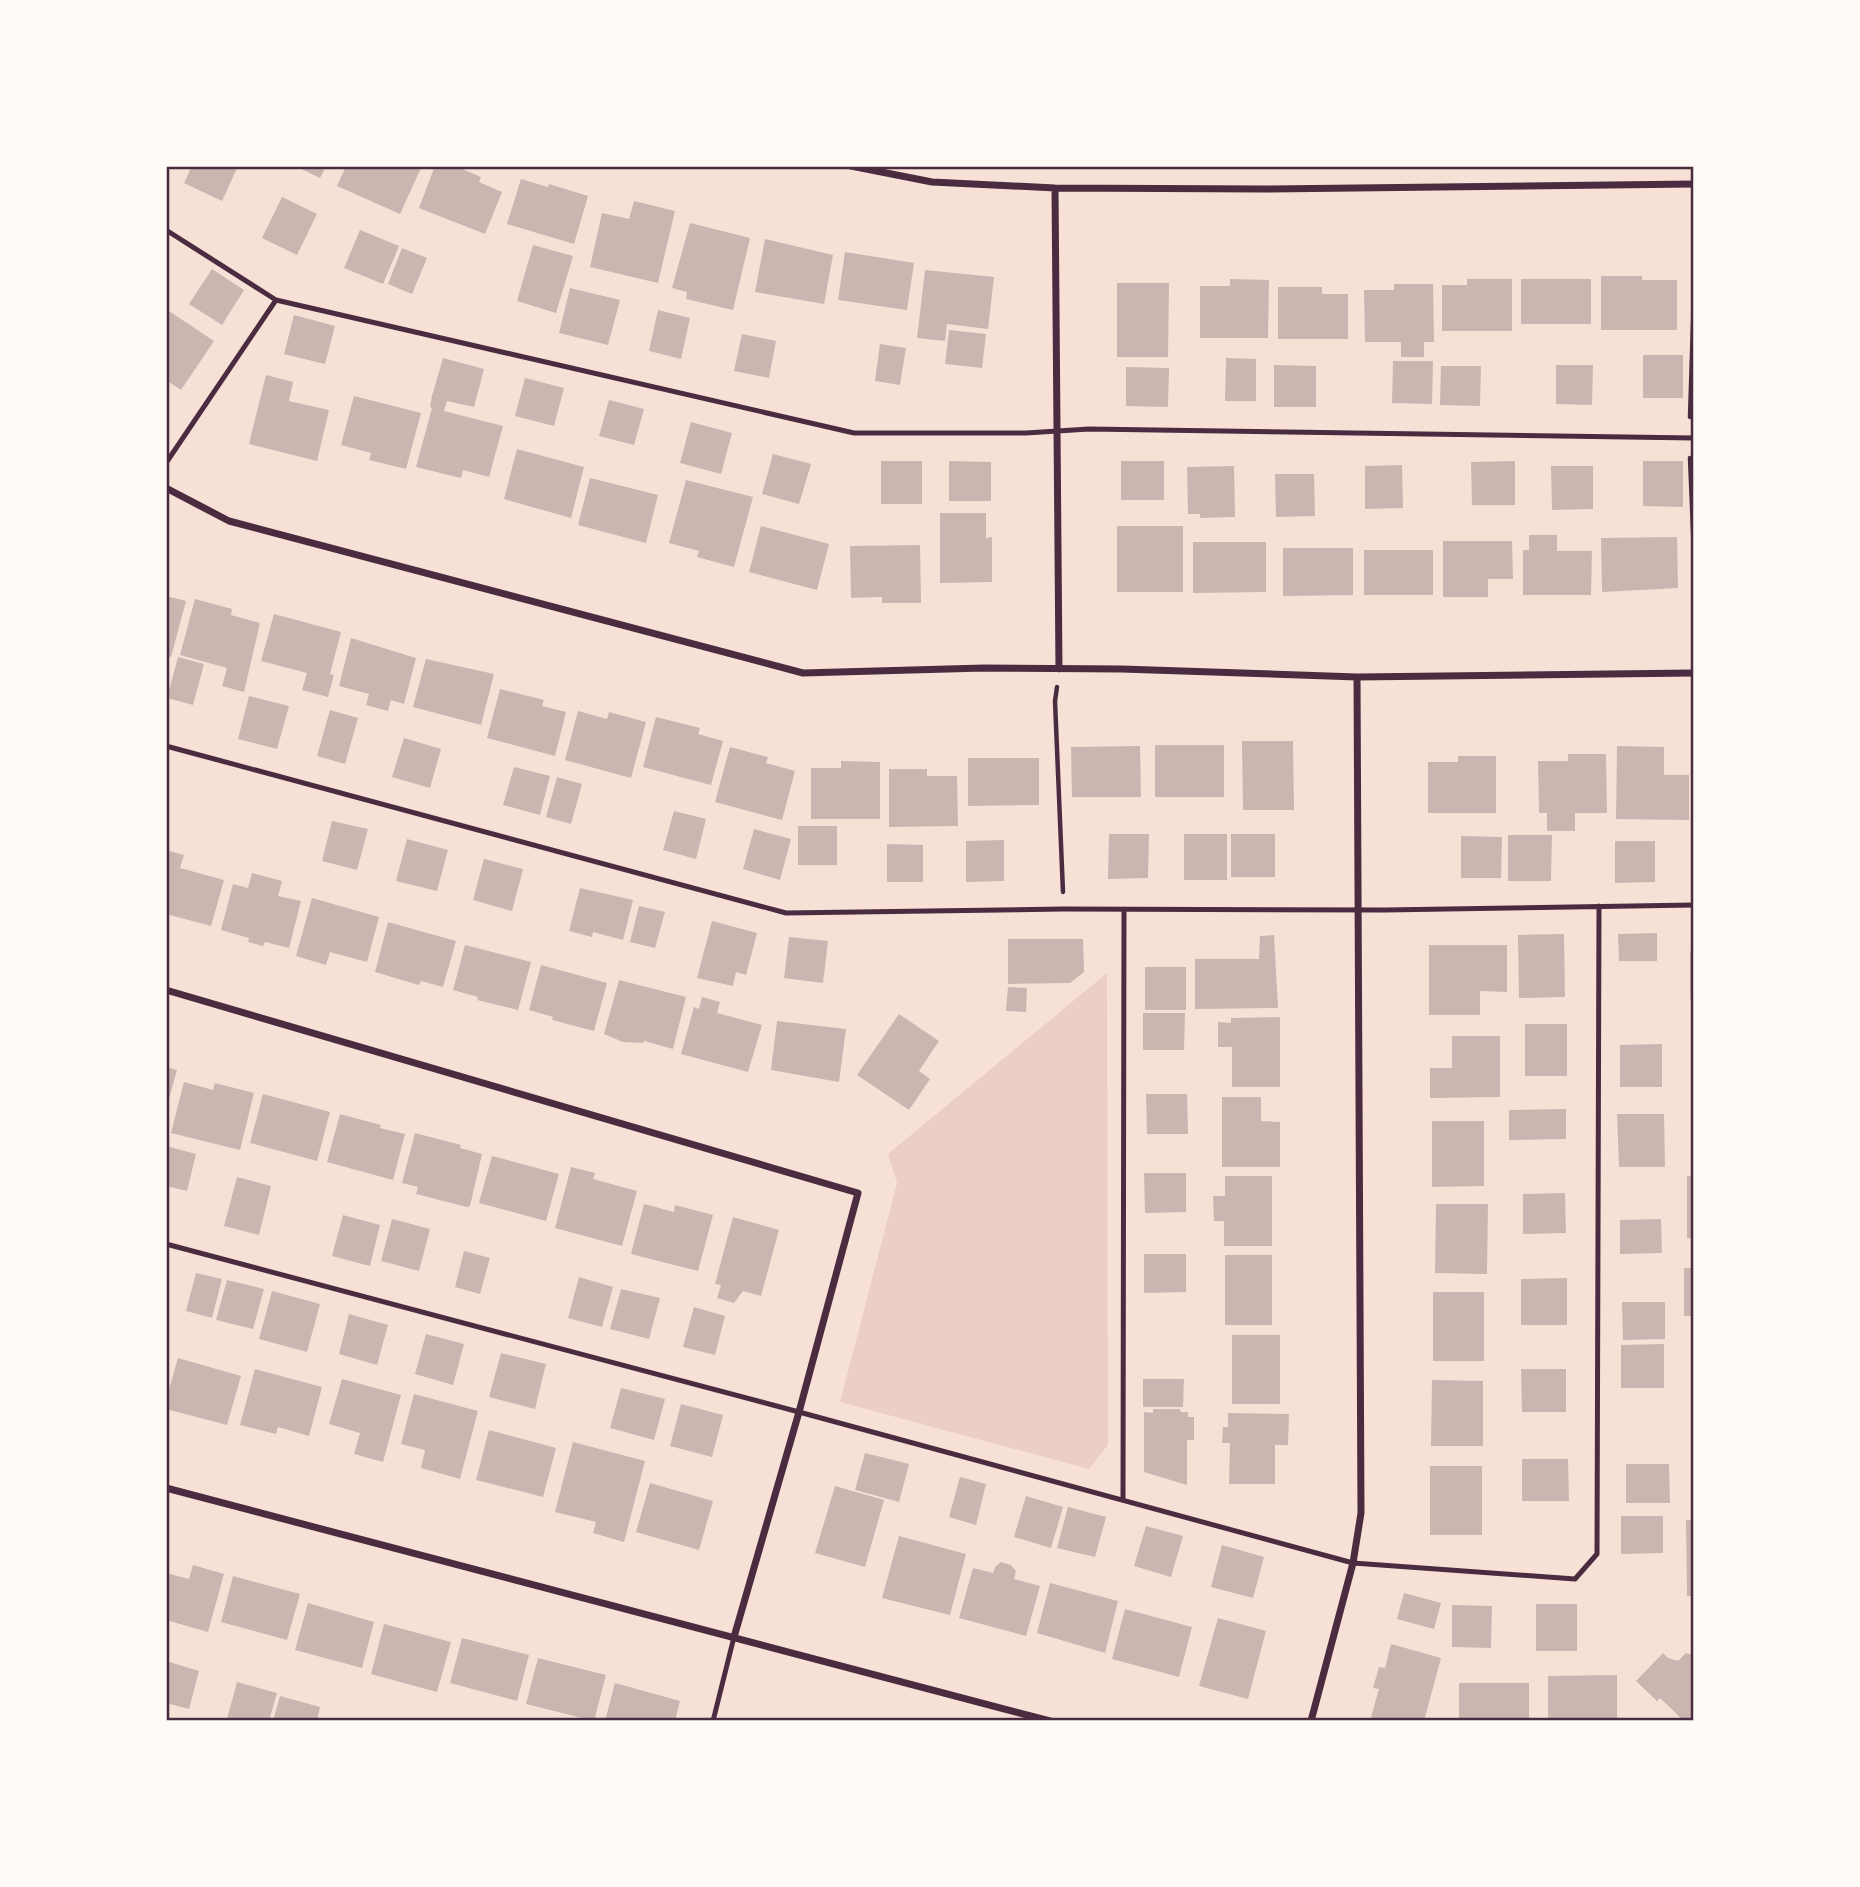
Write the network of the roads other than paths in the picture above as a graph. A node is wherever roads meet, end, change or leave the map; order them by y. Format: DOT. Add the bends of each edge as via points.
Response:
graph roads {
  1 [pos="850,166"];
  2 [pos="1694,184"];
  3 [pos="1055,188"];
  4 [pos="166,230"];
  5 [pos="276,300"];
  6 [pos="1056,431"];
  7 [pos="1694,438"];
  8 [pos="166,463"];
  9 [pos="166,488"];
  10 [pos="1059,669"];
  11 [pos="1694,673"];
  12 [pos="1357,677"];
  13 [pos="166,746"];
  14 [pos="1694,905"];
  15 [pos="1599,906"];
  16 [pos="1124,909"];
  17 [pos="1356,909"];
  18 [pos="166,990"];
  19 [pos="166,1244"];
  20 [pos="799,1412"];
  21 [pos="166,1488"];
  22 [pos="1123,1500"];
  23 [pos="1353,1563"];
  24 [pos="734,1637"];
  25 [pos="713,1721"];
  26 [pos="1050,1721"];
  27 [pos="1311,1721"];
  1 -- 3 [label="street" via="932,182"];
  2 -- 3 [label="street"];
  3 -- 6 [label="street"];
  4 -- 5 [label="lane"];
  5 -- 6 [label="lane" via="854,433"];
  5 -- 8 [label="lane"];
  6 -- 7 [label="lane"];
  6 -- 10 [label="street"];
  9 -- 10 [label="street" via="229,521 803,673"];
  10 -- 12 [label="street"];
  11 -- 12 [label="street"];
  12 -- 17 [label="street"];
  13 -- 16 [label="lane" via="786,913"];
  14 -- 15 [label="lane"];
  15 -- 17 [label="lane"];
  15 -- 23 [label="lane" via="1597,1554 1575,1579"];
  16 -- 17 [label="lane"];
  16 -- 22 [label="lane"];
  17 -- 23 [label="street" via="1361,1513"];
  18 -- 20 [label="street" via="858,1193"];
  19 -- 20 [label="lane"];
  20 -- 22 [label="lane"];
  20 -- 24 [label="street"];
  21 -- 24 [label="street"];
  22 -- 23 [label="lane"];
  23 -- 27 [label="street"];
  24 -- 25 [label="lane"];
  24 -- 26 [label="street"];
}
